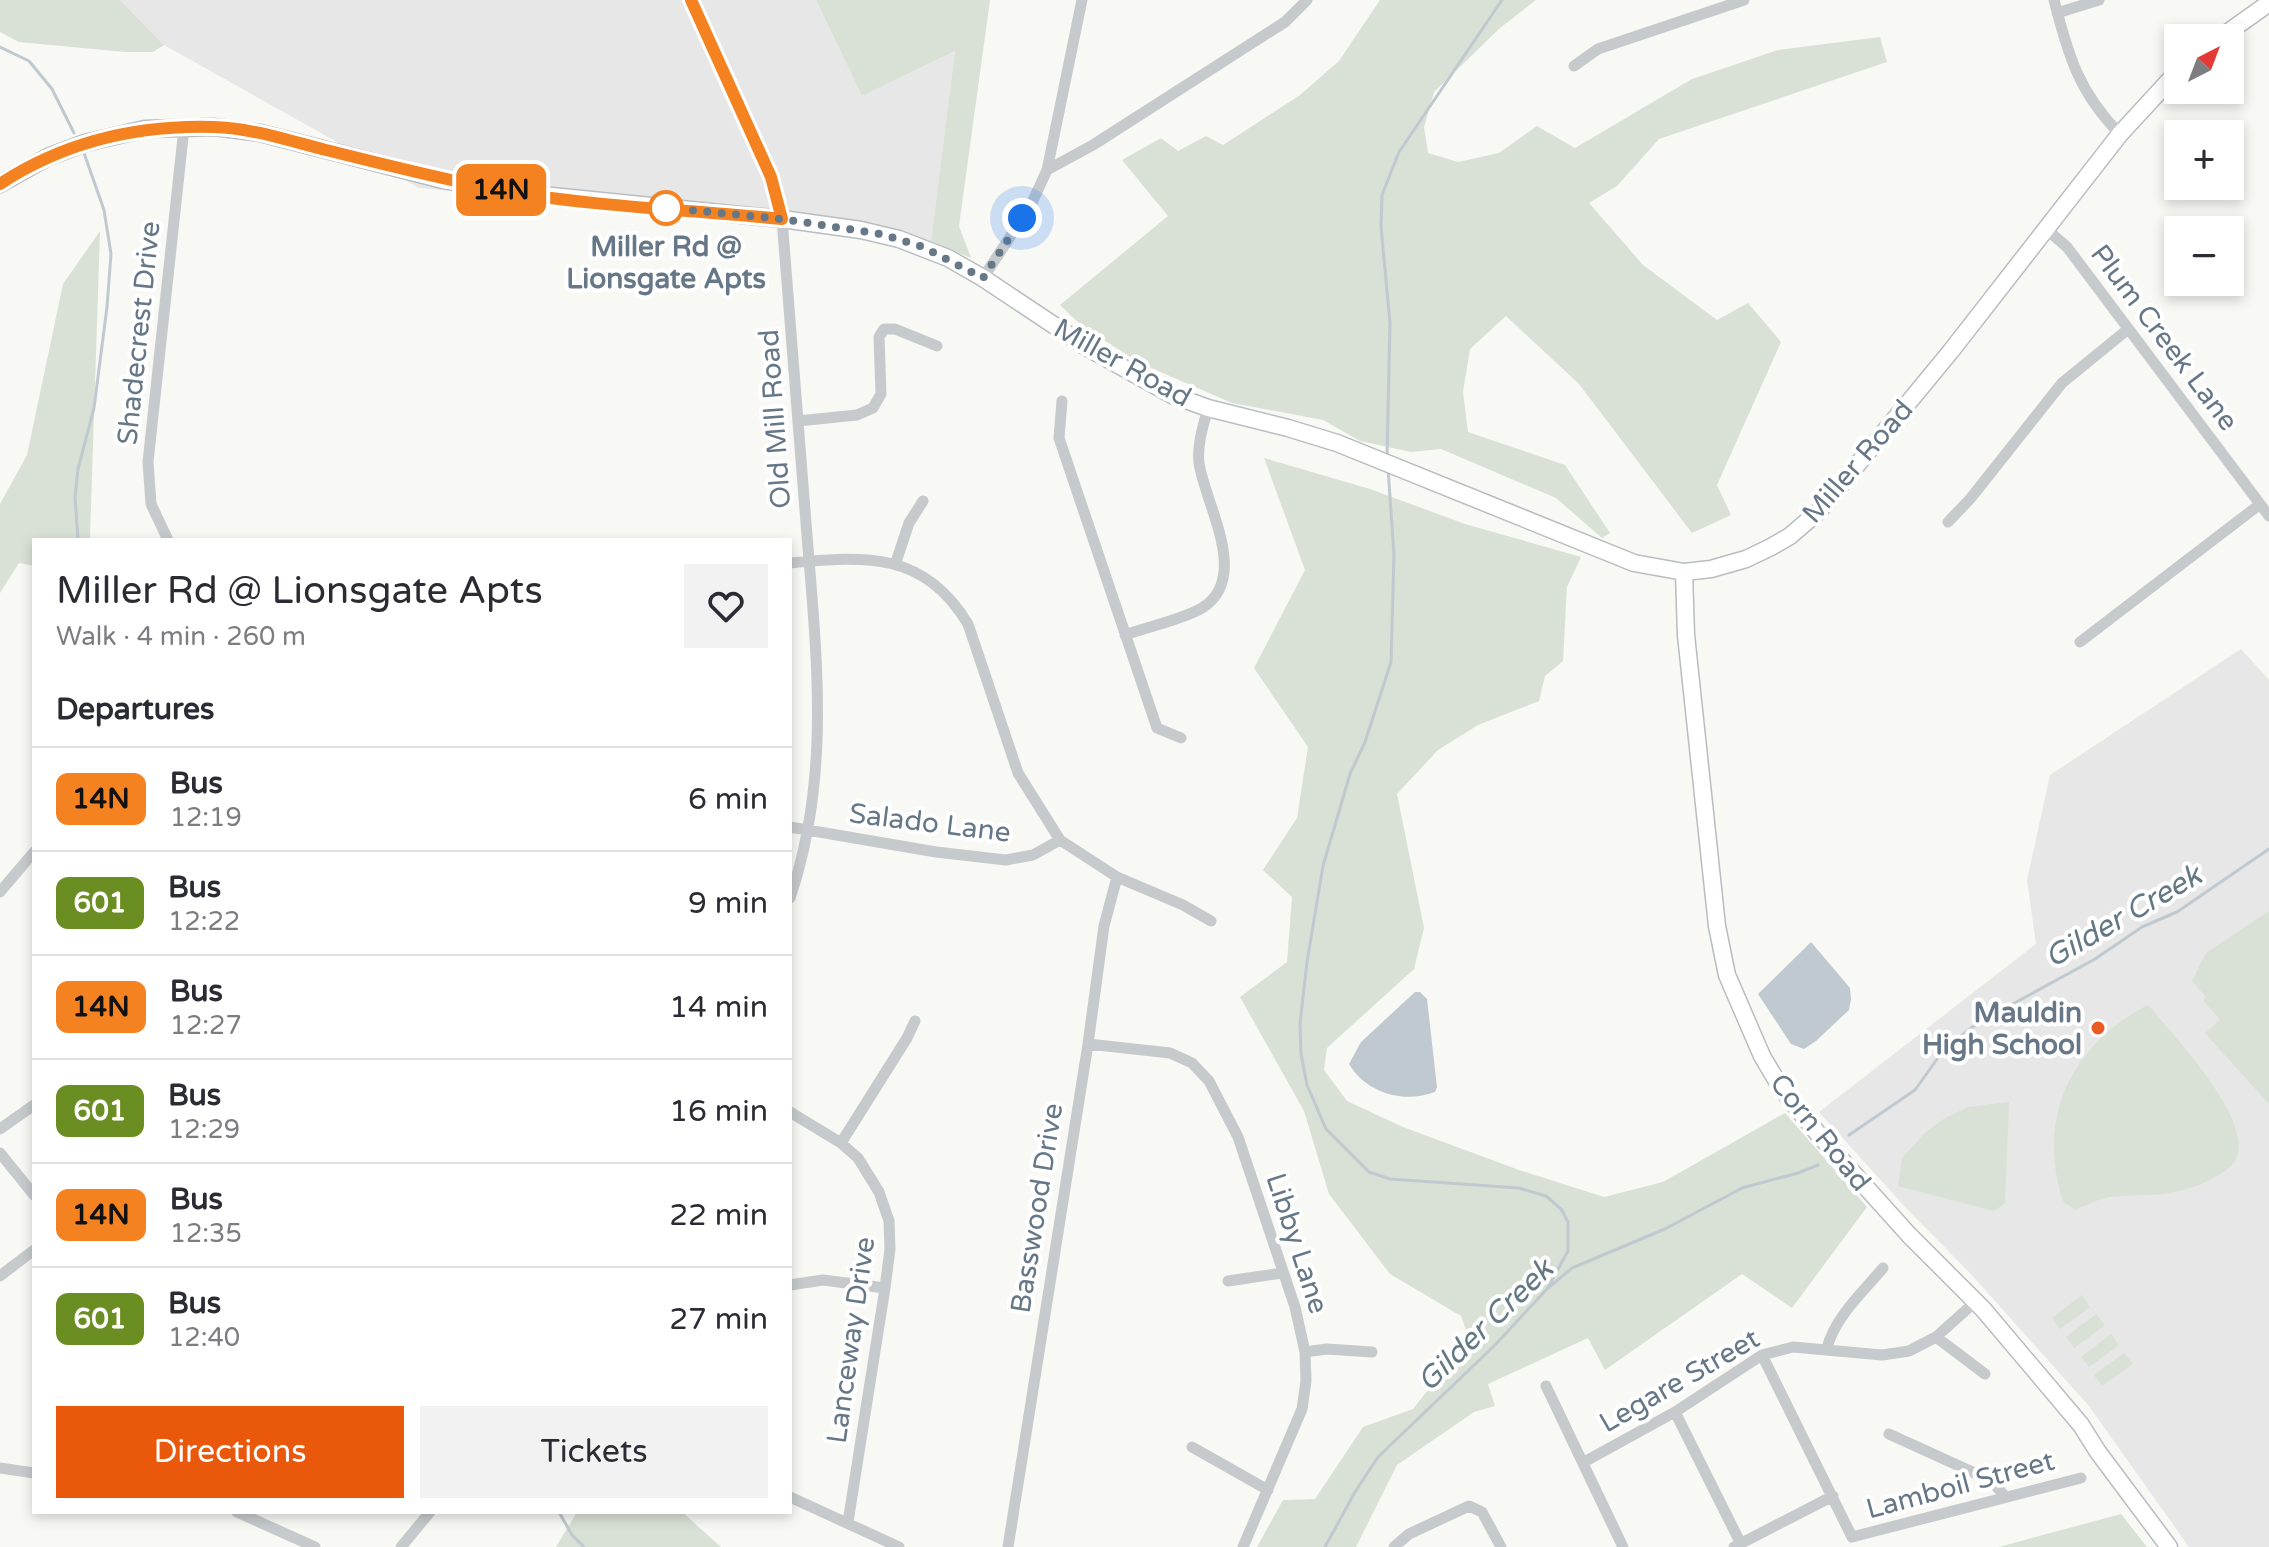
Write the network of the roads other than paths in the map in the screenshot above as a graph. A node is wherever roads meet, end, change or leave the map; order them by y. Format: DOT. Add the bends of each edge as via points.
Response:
graph roads {
  1 [pos="691,0"];
  2 [pos="1082,0"];
  3 [pos="1307,0"];
  4 [pos="1744,0"];
  5 [pos="2054,0"];
  6 [pos="2099,0"];
  7 [pos="2269,3"];
  8 [pos="2057,13"];
  9 [pos="2240,24"];
  10 [pos="1574,66"];
  11 [pos="2164,86"];
  12 [pos="184,128"];
  13 [pos="2120,134"];
  14 [pos="1047,170"];
  15 [pos="0,184"];
  16 [pos="782,219"];
  17 [pos="2046,229"];
  18 [pos="983,278"];
  19 [pos="2127,330"];
  20 [pos="937,346"];
  21 [pos="1062,401"];
  22 [pos="1208,408"];
  23 [pos="798,421"];
  24 [pos="923,501"];
  25 [pos="2259,505"];
  26 [pos="2269,516"];
  27 [pos="1948,522"];
  28 [pos="167,538"];
  29 [pos="809,561"];
  30 [pos="896,562"];
  31 [pos="792,563"];
  32 [pos="1684,572"];
  33 [pos="1125,635"];
  34 [pos="2080,642"];
  35 [pos="1181,738"];
  36 [pos="792,827"];
  37 [pos="808,830"];
  38 [pos="1060,840"];
  39 [pos="32,854"];
  40 [pos="1117,877"];
  41 [pos="792,890"];
  42 [pos="0,892"];
  43 [pos="1211,921"];
  44 [pos="915,1021"];
  45 [pos="1088,1044"];
  46 [pos="32,1106"];
  47 [pos="792,1113"];
  48 [pos="0,1129"];
  49 [pos="841,1143"];
  50 [pos="0,1153"];
  51 [pos="32,1193"];
  52 [pos="32,1252"];
  53 [pos="1883,1268"];
  54 [pos="1282,1273"];
  55 [pos="0,1276"];
  56 [pos="1228,1281"];
  57 [pos="792,1285"];
  58 [pos="885,1288"];
  59 [pos="1975,1302"];
  60 [pos="1936,1337"];
  61 [pos="1827,1348"];
  62 [pos="1305,1352"];
  63 [pos="1372,1352"];
  64 [pos="1762,1355"];
  65 [pos="1985,1374"];
  66 [pos="1546,1386"];
  67 [pos="1675,1412"];
  68 [pos="1889,1434"];
  69 [pos="1192,1447"];
  70 [pos="1584,1462"];
  71 [pos="0,1468"];
  72 [pos="32,1473"];
  73 [pos="2081,1478"];
  74 [pos="1268,1490"];
  75 [pos="1833,1496"];
  76 [pos="2005,1496"];
  77 [pos="792,1498"];
  78 [pos="241,1514"];
  79 [pos="428,1514"];
  80 [pos="848,1522"];
  81 [pos="1738,1545"];
  82 [pos="315,1547"];
  83 [pos="401,1547"];
  84 [pos="899,1547"];
  85 [pos="1008,1547"];
  86 [pos="1243,1547"];
  87 [pos="1394,1547"];
  88 [pos="1501,1547"];
  89 [pos="1623,1547"];
  90 [pos="2169,1547"];
  1 -- 16 [label="street, Old Mill Road" via="771,177"];
  2 -- 14 [label="street"];
  3 -- 14 [label="street" via="1285,22"];
  4 -- 10 [label="street" via="1598,49"];
  5 -- 8 [label="street"];
  6 -- 8 [label="street"];
  7 -- 9 [label="street"];
  8 -- 13 [label="street" via="2082,88"];
  11 -- 13 [label="street, Miller Road"];
  12 -- 15 [label="street, Miller Road" via="145,129 85,143"];
  12 -- 16 [label="street, Miller Road" via="260,133 443,180 512,192"];
  12 -- 28 [label="street, Shadecrest Drive" via="148,462 151,504"];
  13 -- 17 [label="street, Miller Road"];
  14 -- 18 [label="street" via="1031,205"];
  16 -- 18 [label="street, Miller Road" via="899,239"];
  16 -- 23 [label="street, Old Mill Road"];
  17 -- 19 [label="street, Plum Creek Lane" via="2067,247"];
  17 -- 32 [label="street, Miller Road" via="1819,511 1790,536 1746,559"];
  18 -- 22 [label="street, Miller Road" via="1142,380"];
  19 -- 25 [label="street, Plum Creek Lane"];
  19 -- 27 [label="street" via="2062,383"];
  20 -- 23 [label="street" via="884,329 879,337 881,394 873,408 857,415"];
  21 -- 33 [label="street" via="1059,438"];
  22 -- 32 [label="street, Miller Road" via="1288,428 1389,464 1634,563"];
  22 -- 33 [label="street" via="1198,460 1222,543 1224,574 1202,608"];
  23 -- 29 [label="street, Old Mill Road"];
  24 -- 30 [label="street"];
  25 -- 26 [label="street, Plum Creek Lane"];
  25 -- 34 [label="street"];
  29 -- 30 [label="street"];
  29 -- 31 [label="street"];
  29 -- 37 [label="street, Old Mill Road" via="818,748"];
  30 -- 38 [label="street" via="958,607 1018,773"];
  32 -- 59 [label="street, Corn Road" via="1712,891 1732,988 1762,1056 1805,1119"];
  33 -- 35 [label="street" via="1157,728"];
  36 -- 37 [label="street, Salado Lane"];
  37 -- 38 [label="street, Salado Lane" via="1006,860 1033,855"];
  37 -- 41 [label="street, Old Mill Road"];
  38 -- 40 [label="street"];
  39 -- 42 [label="street"];
  40 -- 43 [label="street"];
  40 -- 45 [label="street, Basswood Drive" via="1104,926"];
  44 -- 49 [label="street"];
  45 -- 54 [label="street, Libby Lane" via="1170,1053 1199,1069 1238,1137"];
  45 -- 85 [label="street, Basswood Drive"];
  46 -- 48 [label="street"];
  47 -- 49 [label="street, Lanceway Drive"];
  49 -- 58 [label="street, Lanceway Drive" via="867,1170 887,1213"];
  50 -- 51 [label="street"];
  52 -- 55 [label="street"];
  53 -- 61 [label="street" via="1838,1322"];
  54 -- 56 [label="street"];
  54 -- 62 [label="street, Libby Lane"];
  57 -- 58 [label="street" via="823,1280"];
  58 -- 80 [label="street, Lanceway Drive"];
  59 -- 60 [label="street, Legare Street"];
  59 -- 90 [label="street, Corn Road" via="2081,1425"];
  60 -- 61 [label="street, Legare Street" via="1909,1351 1882,1355"];
  60 -- 65 [label="street"];
  61 -- 64 [label="street, Legare Street" via="1793,1347"];
  62 -- 63 [label="street"];
  62 -- 74 [label="street, Libby Lane" via="1302,1409"];
  64 -- 67 [label="street, Legare Street"];
  64 -- 75 [label="street"];
  66 -- 70 [label="street"];
  67 -- 70 [label="street, Legare Street"];
  67 -- 81 [label="street"];
  68 -- 76 [label="street" via="1990,1480"];
  69 -- 74 [label="street"];
  70 -- 89 [label="street"];
  71 -- 72 [label="street"];
  73 -- 76 [label="street, Lamboil Street"];
  74 -- 86 [label="street, Libby Lane"];
  75 -- 76 [label="street, Lamboil Street" via="1852,1537"];
  75 -- 81 [label="street"];
  77 -- 80 [label="street"];
  78 -- 82 [label="street"];
  79 -- 83 [label="street"];
  80 -- 84 [label="street"];
  87 -- 88 [label="street" via="1409,1534 1469,1506 1482,1512"];
}
